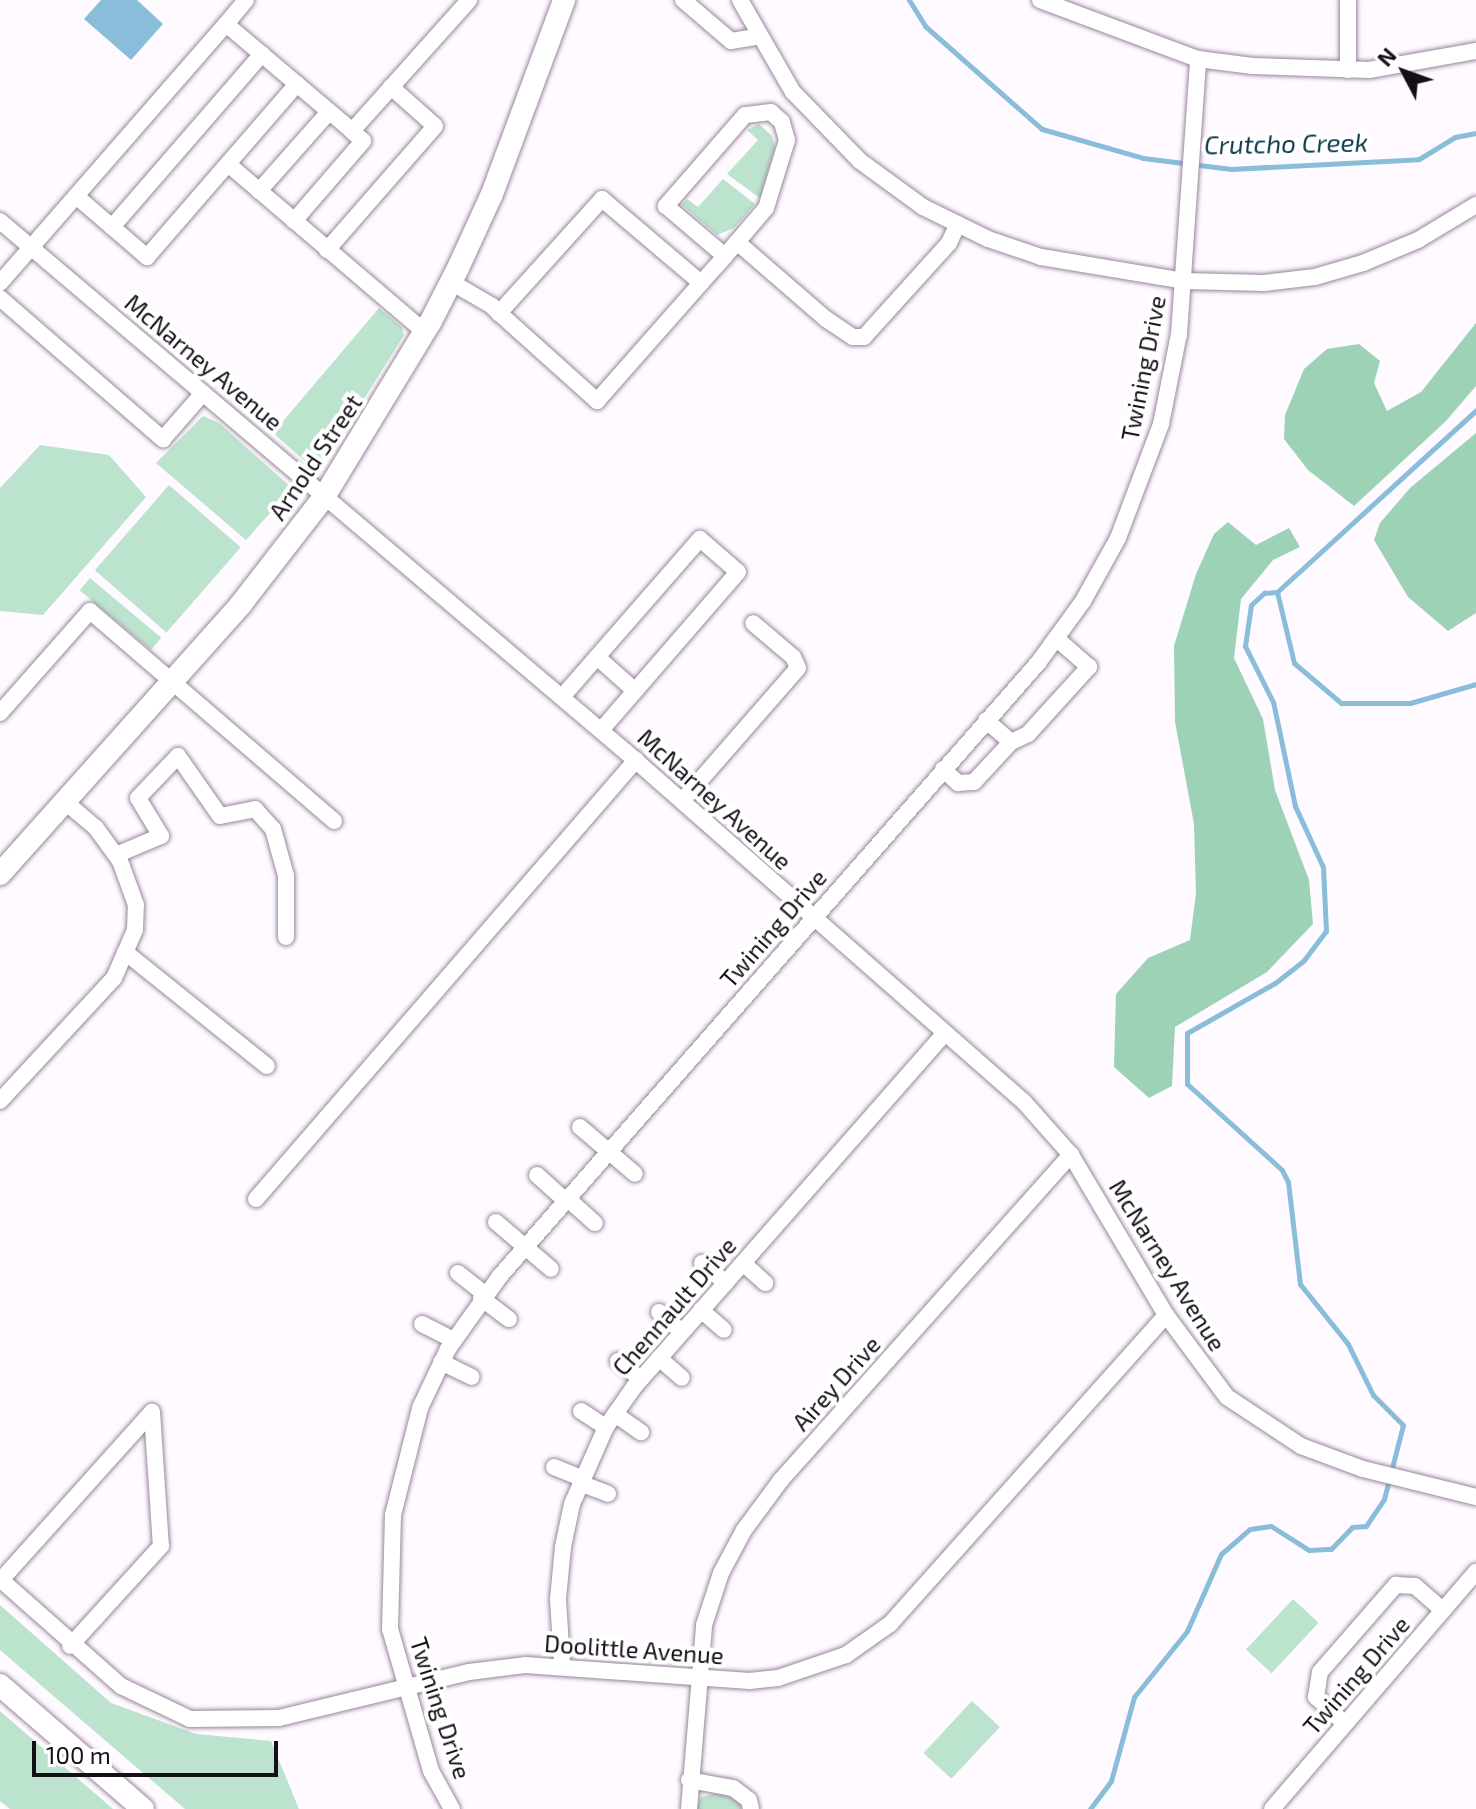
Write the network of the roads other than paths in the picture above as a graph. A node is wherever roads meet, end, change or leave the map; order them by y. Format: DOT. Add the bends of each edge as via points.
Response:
graph roads {
  1 [pos="246,0"];
  2 [pos="469,0"];
  3 [pos="564,0"];
  4 [pos="683,0"];
  5 [pos="740,0"];
  6 [pos="1040,0"];
  7 [pos="1348,0"];
  8 [pos="226,24"];
  9 [pos="757,37"];
  10 [pos="1476,51"];
  11 [pos="262,54"];
  12 [pos="1198,59"];
  13 [pos="1348,70"];
  14 [pos="297,84"];
  15 [pos="391,87"];
  16 [pos="803,104"];
  17 [pos="329,112"];
  18 [pos="782,122"];
  19 [pos="352,131"];
  20 [pos="228,164"];
  21 [pos="259,191"];
  22 [pos="76,196"];
  23 [pos="1476,205"];
  24 [pos="0,221"];
  25 [pos="294,221"];
  26 [pos="958,224"];
  27 [pos="112,227"];
  28 [pos="737,242"];
  29 [pos="31,248"];
  30 [pos="327,250"];
  31 [pos="725,256"];
  32 [pos="1184,281"];
  33 [pos="451,282"];
  34 [pos="0,283"];
  35 [pos="701,283"];
  36 [pos="0,298"];
  37 [pos="499,313"];
  38 [pos="425,332"];
  39 [pos="203,393"];
  40 [pos="325,495"];
  41 [pos="753,623"];
  42 [pos="1056,638"];
  43 [pos="597,657"];
  44 [pos="173,682"];
  45 [pos="634,690"];
  46 [pos="562,697"];
  47 [pos="0,713"];
  48 [pos="986,720"];
  49 [pos="601,730"];
  50 [pos="1011,742"];
  51 [pos="636,760"];
  52 [pos="943,769"];
  53 [pos="63,800"];
  54 [pos="682,801"];
  55 [pos="334,821"];
  56 [pos="116,855"];
  57 [pos="0,874"];
  58 [pos="814,919"];
  59 [pos="286,937"];
  60 [pos="125,952"];
  61 [pos="944,1034"];
  62 [pos="267,1066"];
  63 [pos="0,1101"];
  64 [pos="580,1127"];
  65 [pos="609,1152"];
  66 [pos="1071,1155"];
  67 [pos="635,1174"];
  68 [pos="537,1175"];
  69 [pos="256,1199"];
  70 [pos="567,1200"];
  71 [pos="496,1222"];
  72 [pos="595,1223"];
  73 [pos="525,1247"];
  74 [pos="702,1263"];
  75 [pos="743,1263"];
  76 [pos="551,1269"];
  77 [pos="458,1273"];
  78 [pos="726,1283"];
  79 [pos="765,1283"];
  80 [pos="483,1296"];
  81 [pos="701,1310"];
  82 [pos="659,1312"];
  83 [pos="1166,1315"];
  84 [pos="509,1319"];
  85 [pos="422,1324"];
  86 [pos="724,1330"];
  87 [pos="682,1332"];
  88 [pos="453,1340"];
  89 [pos="659,1358"];
  90 [pos="618,1361"];
  91 [pos="441,1362"];
  92 [pos="472,1377"];
  93 [pos="682,1378"];
  94 [pos="641,1379"];
  95 [pos="581,1411"];
  96 [pos="611,1421"];
  97 [pos="641,1432"];
  98 [pos="554,1467"];
  99 [pos="580,1480"];
  100 [pos="608,1494"];
  101 [pos="1476,1497"];
  102 [pos="1476,1572"];
  103 [pos="0,1580"];
  104 [pos="1443,1610"];
  105 [pos="70,1646"];
  106 [pos="562,1664"];
  107 [pos="699,1677"];
  108 [pos="0,1685"];
  109 [pos="403,1686"];
  110 [pos="1345,1724"];
  111 [pos="689,1780"];
  112 [pos="143,1809"];
  113 [pos="452,1809"];
  114 [pos="689,1809"];
  115 [pos="751,1809"];
  116 [pos="1272,1809"];
  1 -- 8 [label="street"];
  2 -- 15 [label="street"];
  3 -- 33 [label="main road, Arnold Street" via="492,194"];
  4 -- 9 [label="street" via="731,41"];
  5 -- 9 [label="street"];
  6 -- 12 [label="street"];
  7 -- 13 [label="street"];
  8 -- 11 [label="street"];
  8 -- 22 [label="street"];
  9 -- 16 [label="street"];
  10 -- 13 [label="street"];
  11 -- 14 [label="street"];
  11 -- 27 [label="street"];
  12 -- 13 [label="street"];
  12 -- 32 [label="street, Twining Drive"];
  14 -- 17 [label="street"];
  14 -- 20 [label="street"];
  15 -- 19 [label="street"];
  15 -- 30 [label="street" via="435,126"];
  16 -- 18 [label="street"];
  16 -- 26 [label="street" via="860,161 923,207"];
  17 -- 19 [label="street"];
  17 -- 21 [label="street"];
  18 -- 28 [label="street" via="787,140 766,208"];
  18 -- 31 [label="street" via="771,112 745,115 666,206"];
  19 -- 25 [label="street" via="363,141"];
  20 -- 21 [label="street"];
  20 -- 27 [label="street" via="147,257"];
  21 -- 25 [label="street"];
  22 -- 27 [label="street"];
  22 -- 29 [label="street"];
  23 -- 32 [label="street" via="1418,240 1315,277 1264,283"];
  24 -- 29 [label="street, McNarney Avenue"];
  25 -- 30 [label="street"];
  26 -- 28 [label="street" via="949,243 864,337 853,337 826,319"];
  26 -- 32 [label="street" via="988,239 1078,267"];
  28 -- 31 [label="street"];
  29 -- 34 [label="street"];
  29 -- 39 [label="street, McNarney Avenue"];
  30 -- 38 [label="street"];
  31 -- 35 [label="street"];
  32 -- 42 [label="street, Twining Drive" via="1161,424 1142,479 1118,538"];
  33 -- 37 [label="street"];
  33 -- 38 [label="main road, Arnold Street"];
  35 -- 37 [label="street" via="602,199"];
  35 -- 37 [label="street" via="597,401"];
  36 -- 39 [label="street" via="163,439"];
  38 -- 40 [label="main road, Arnold Street"];
  39 -- 40 [label="street, McNarney Avenue"];
  40 -- 44 [label="main road, Arnold Street"];
  40 -- 46 [label="street, McNarney Avenue"];
  41 -- 54 [label="street" via="793,657 798,668"];
  42 -- 48 [label="street, Twining Drive"];
  42 -- 50 [label="street" via="1089,667 1028,734"];
  43 -- 45 [label="street"];
  43 -- 45 [label="street" via="700,539 738,572"];
  43 -- 46 [label="street"];
  44 -- 47 [label="street" via="90,611"];
  44 -- 53 [label="main road, Arnold Street"];
  44 -- 55 [label="street"];
  45 -- 49 [label="street"];
  46 -- 49 [label="street, McNarney Avenue"];
  48 -- 50 [label="street"];
  48 -- 52 [label="street, Twining Drive"];
  49 -- 51 [label="street, McNarney Avenue"];
  50 -- 52 [label="street" via="974,782 958,783"];
  51 -- 54 [label="street, McNarney Avenue"];
  51 -- 69 [label="street"];
  52 -- 58 [label="street, Twining Drive"];
  53 -- 56 [label="street" via="96,828"];
  53 -- 57 [label="main road, Arnold Street"];
  54 -- 58 [label="street, McNarney Avenue"];
  56 -- 59 [label="street" via="161,836 138,798 178,756 220,816 255,809 273,829 286,876"];
  56 -- 60 [label="street" via="136,905 135,930"];
  58 -- 61 [label="street, McNarney Avenue"];
  58 -- 65 [label="street, Twining Drive"];
  60 -- 62 [label="street"];
  60 -- 63 [label="street" via="114,978"];
  61 -- 66 [label="street, McNarney Avenue" via="1024,1102"];
  61 -- 75 [label="street, Chennault Drive"];
  64 -- 65 [label="street"];
  65 -- 67 [label="street"];
  65 -- 70 [label="street, Twining Drive"];
  66 -- 83 [label="street, McNarney Avenue"];
  66 -- 107 [label="street, Airey Drive" via="756,1512 710,1602"];
  68 -- 70 [label="street"];
  70 -- 72 [label="street"];
  70 -- 73 [label="street, Twining Drive"];
  71 -- 73 [label="street"];
  73 -- 76 [label="street"];
  73 -- 80 [label="street, Twining Drive"];
  74 -- 78 [label="street"];
  75 -- 78 [label="street, Chennault Drive"];
  75 -- 79 [label="street"];
  77 -- 80 [label="street"];
  78 -- 81 [label="street, Chennault Drive"];
  80 -- 84 [label="street"];
  80 -- 88 [label="street, Twining Drive"];
  81 -- 86 [label="street"];
  81 -- 87 [label="street, Chennault Drive"];
  82 -- 87 [label="street"];
  83 -- 101 [label="street, McNarney Avenue" via="1227,1397 1301,1446 1363,1469"];
  83 -- 107 [label="street, Doolittle Avenue" via="906,1608 868,1641 824,1665 778,1678"];
  85 -- 88 [label="street"];
  87 -- 89 [label="street, Chennault Drive"];
  88 -- 91 [label="street, Twining Drive"];
  89 -- 93 [label="street"];
  89 -- 94 [label="street, Chennault Drive"];
  90 -- 94 [label="street"];
  91 -- 92 [label="street"];
  91 -- 109 [label="street, Twining Drive" via="420,1408 393,1515 390,1629"];
  94 -- 96 [label="street, Chennault Drive"];
  95 -- 96 [label="street"];
  96 -- 97 [label="street"];
  96 -- 99 [label="street, Chennault Drive"];
  98 -- 99 [label="street"];
  99 -- 100 [label="street"];
  99 -- 106 [label="street, Chennault Drive" via="563,1547 558,1599"];
  102 -- 104 [label="street, Twining Drive"];
  103 -- 105 [label="street, Doolittle Avenue"];
  103 -- 105 [label="street" via="152,1412 161,1546"];
  104 -- 110 [label="street, Twining Drive"];
  104 -- 110 [label="street" via="1415,1586 1396,1585 1320,1672 1316,1697"];
  105 -- 109 [label="street, Doolittle Avenue" via="121,1686 190,1719 279,1718"];
  106 -- 107 [label="street, Doolittle Avenue"];
  106 -- 109 [label="street, Doolittle Avenue" via="469,1672"];
  107 -- 111 [label="street, Airey Drive"];
  108 -- 112 [label="main road"];
  109 -- 113 [label="street, Twining Drive" via="431,1771"];
  110 -- 116 [label="street, Twining Drive"];
  111 -- 114 [label="street, Airey Drive"];
  111 -- 115 [label="street" via="733,1788 749,1800"];
}
